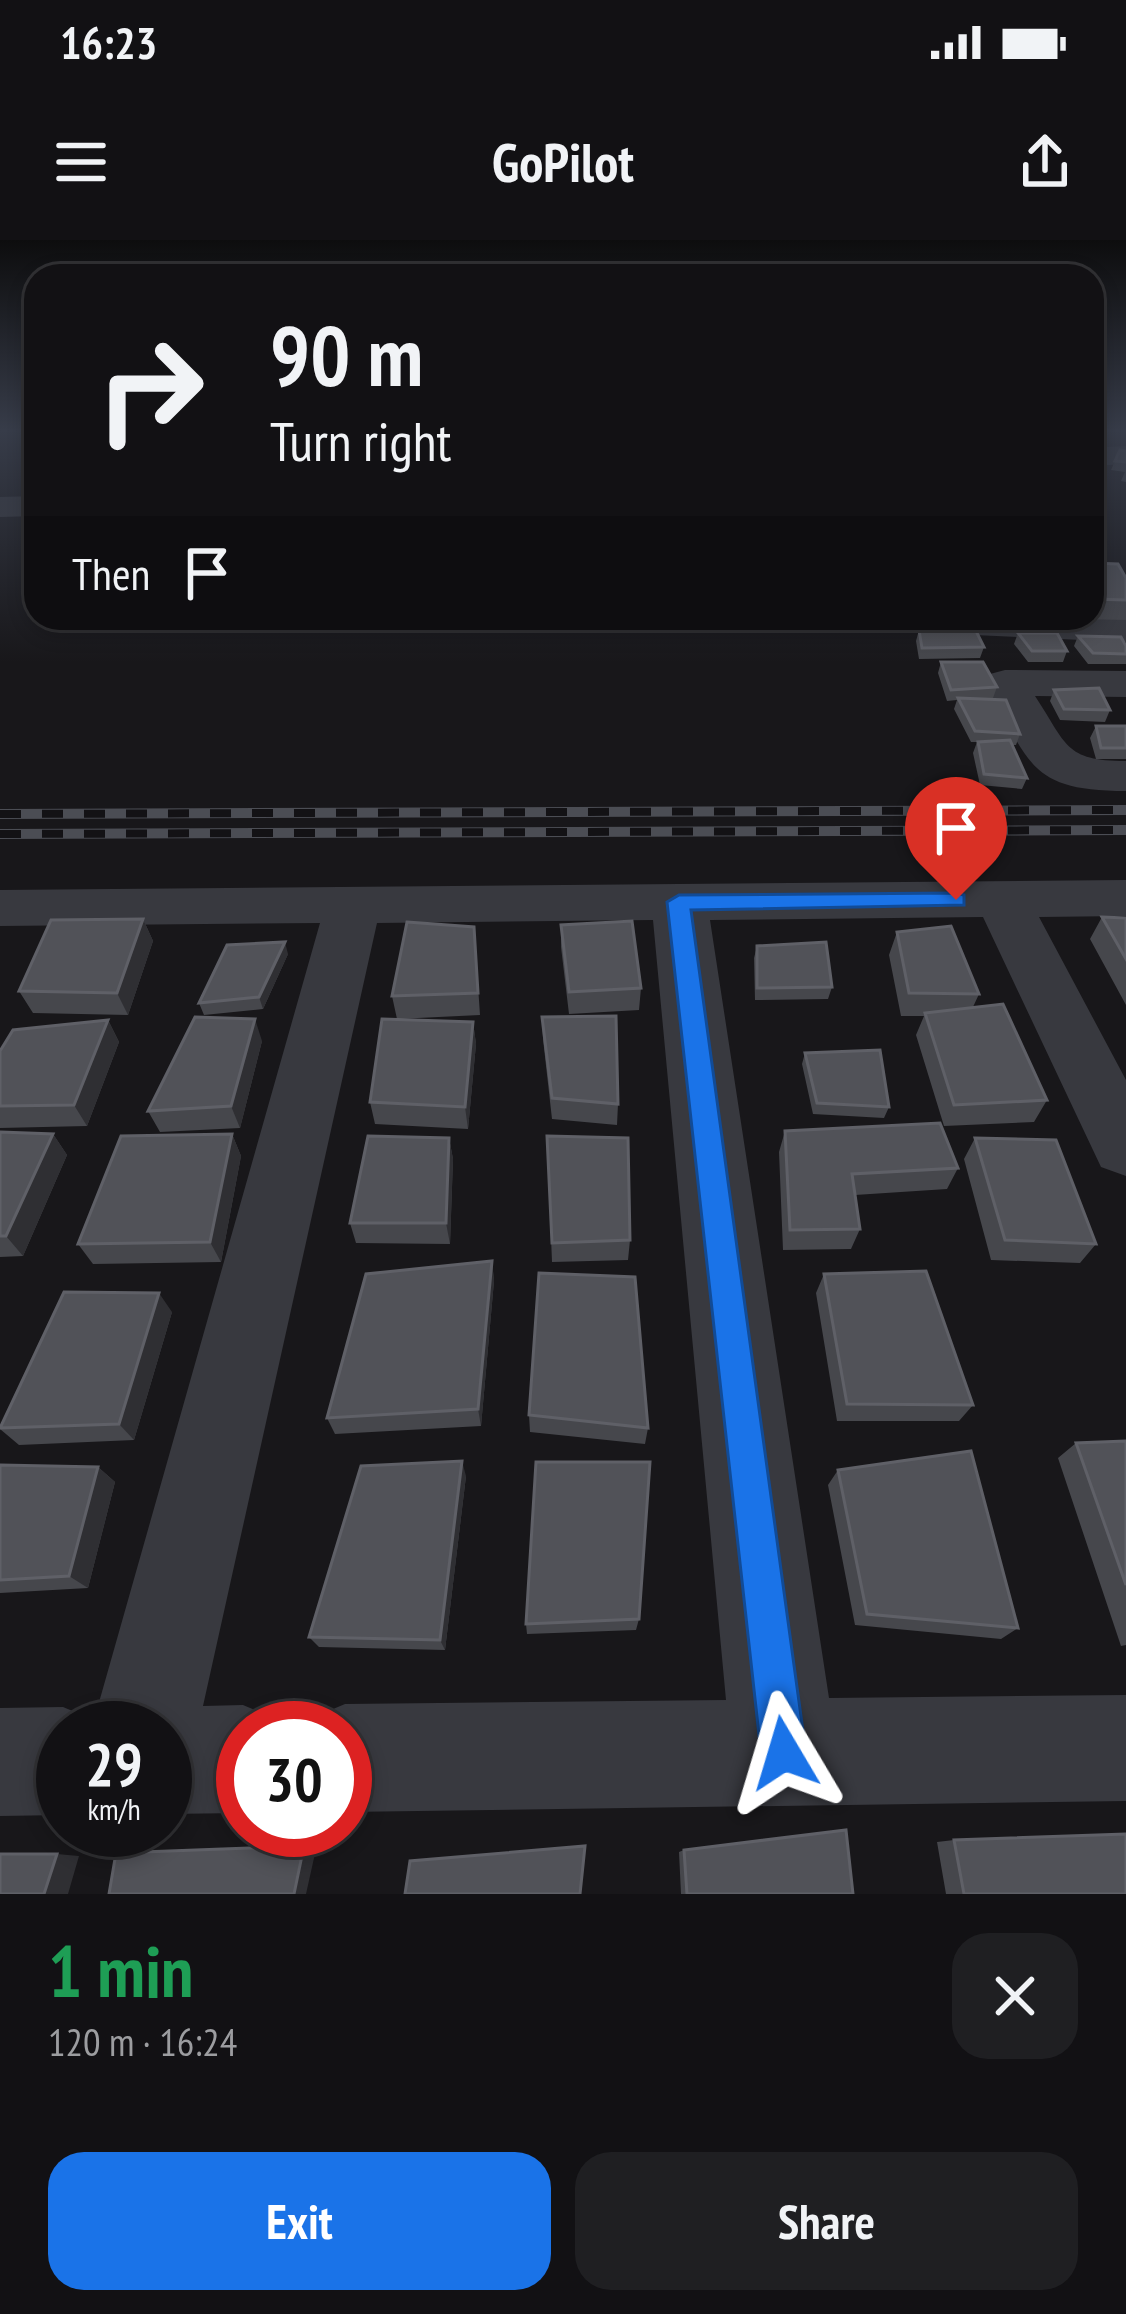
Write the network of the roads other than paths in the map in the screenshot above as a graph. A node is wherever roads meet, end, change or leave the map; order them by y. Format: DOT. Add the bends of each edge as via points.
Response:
graph roads {
  1 [pos="1126,684"];
  2 [pos="1126,776"];
  3 [pos="1126,898"];
  4 [pos="1001,899"];
  5 [pos="679,902"];
  6 [pos="353,905"];
  7 [pos="6,918"];
  8 [pos="1126,1147"];
  9 [pos="152,1701"];
  10 [pos="1126,1748"];
  11 [pos="784,1753"];
  12 [pos="372,1758"];
  13 [pos="0,1762"];
  14 [pos="36,1762"];
  1 -- 2 [label="street" via="1005,683 1054,762 1078,776"];
  3 -- 4 [label="street"];
  4 -- 5 [label="street"];
  4 -- 8 [label="street"];
  5 -- 6 [label="street"];
  5 -- 11 [label="street"];
  6 -- 7 [label="street"];
  6 -- 9 [label="street"];
  10 -- 11 [label="street"];
  11 -- 12 [label="street"];
  13 -- 14 [label="street"];
}
